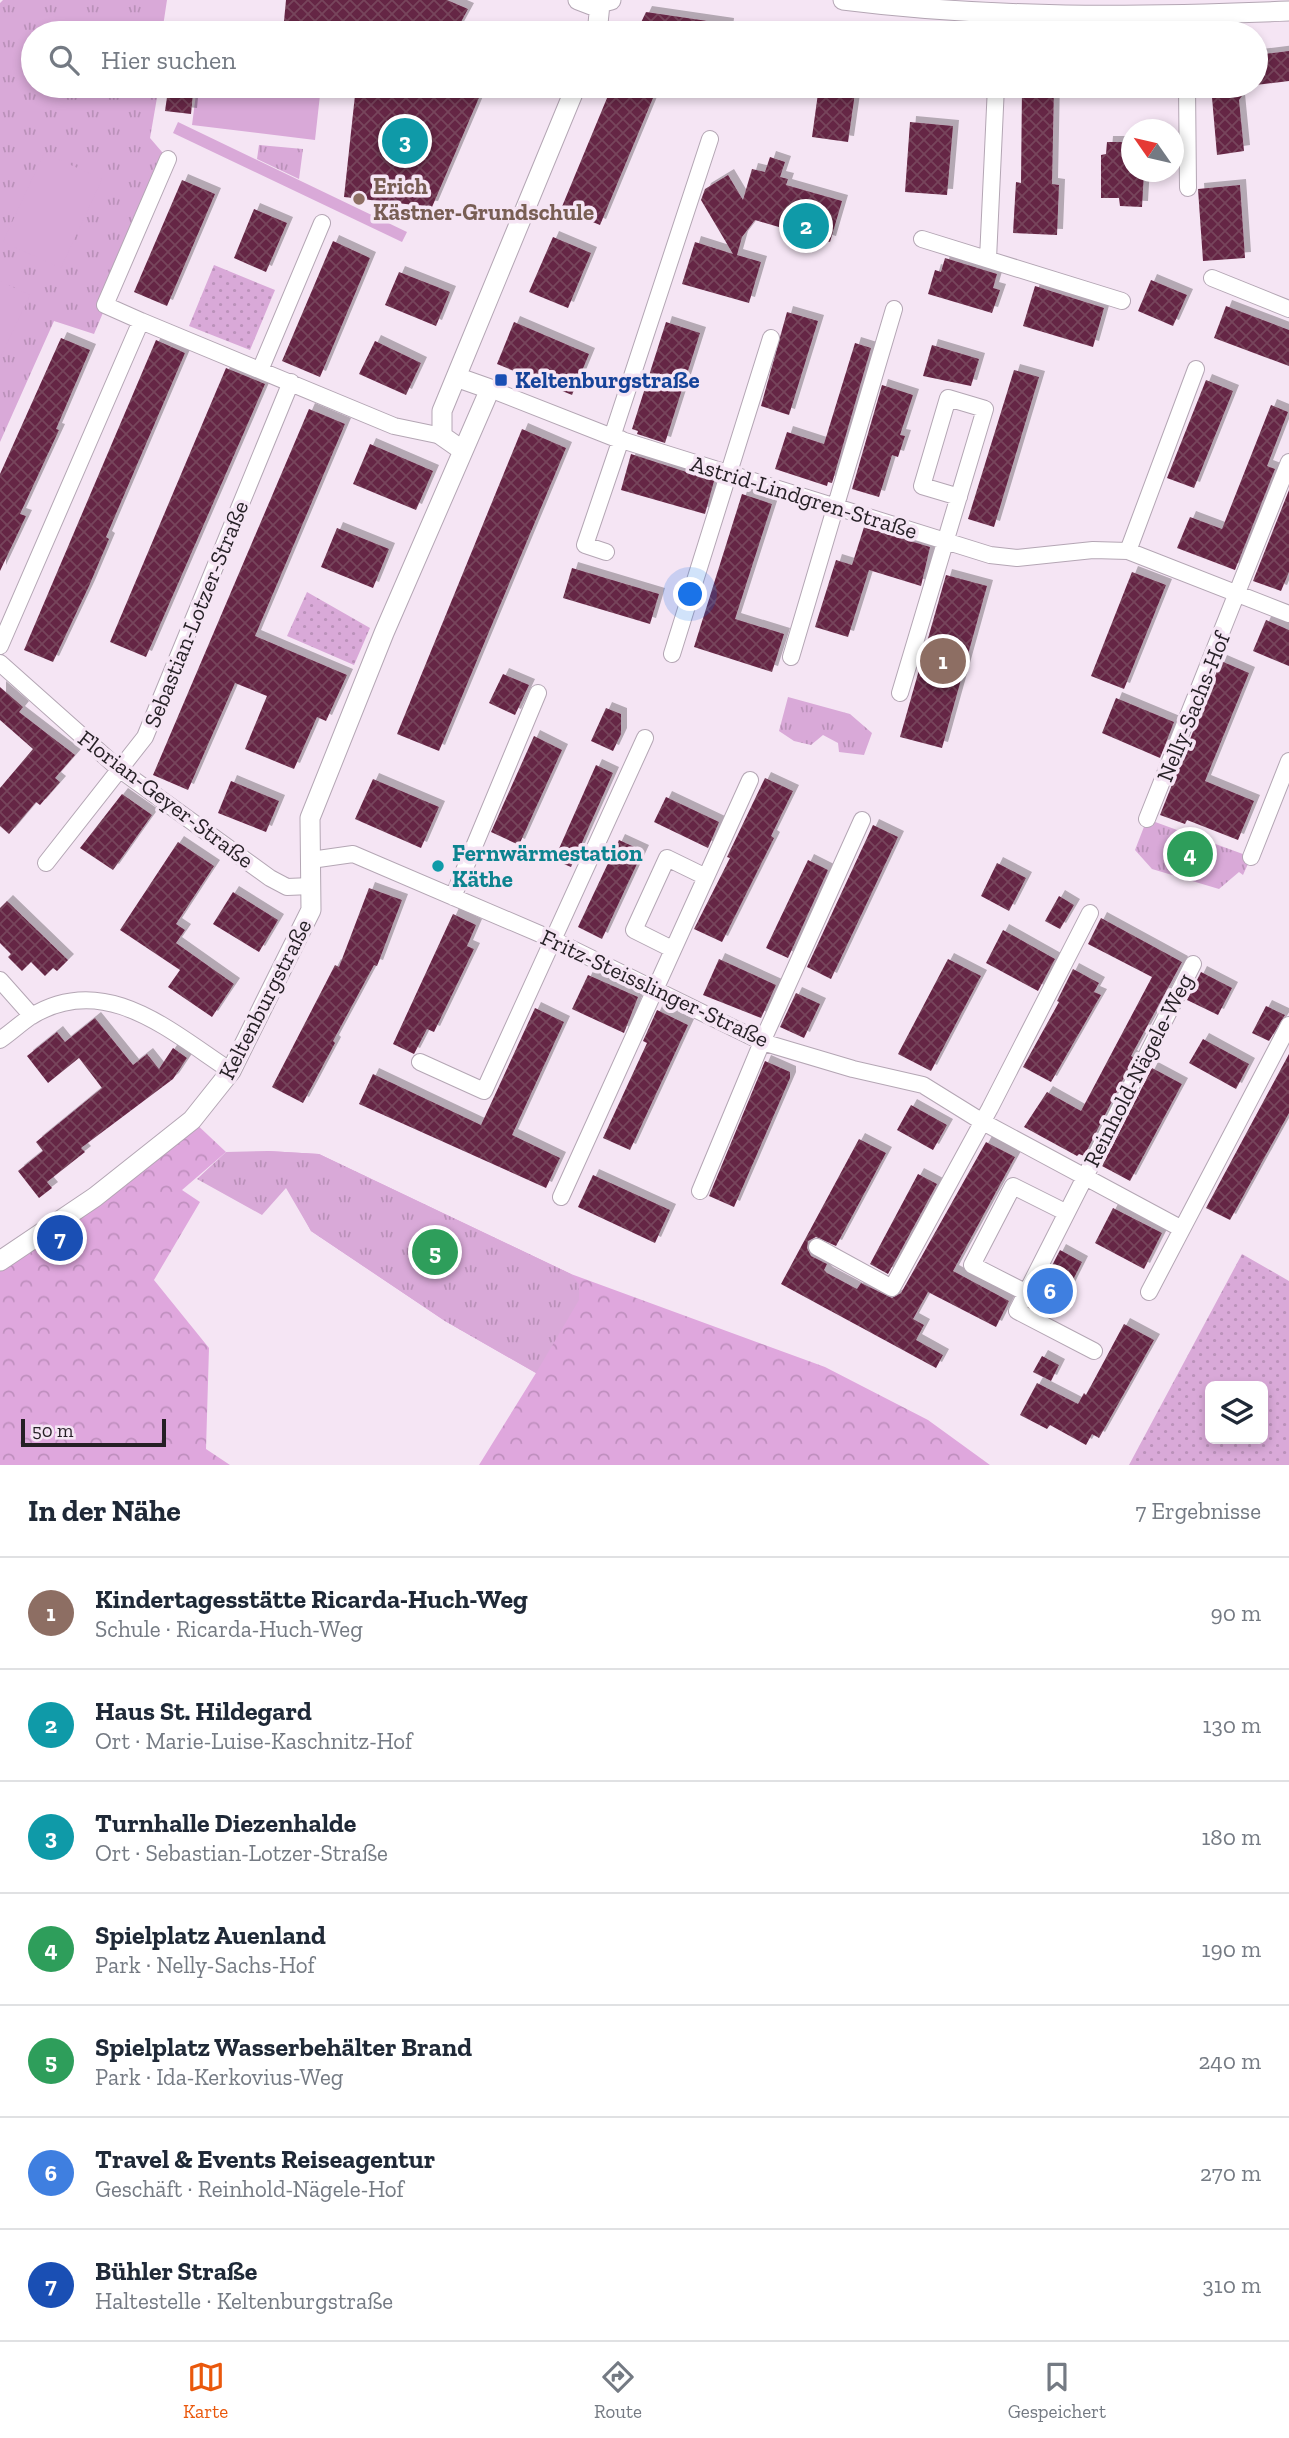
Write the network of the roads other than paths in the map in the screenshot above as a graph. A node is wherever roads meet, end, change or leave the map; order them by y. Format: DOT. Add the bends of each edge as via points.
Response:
graph roads {
  1 [pos="578,0"];
  2 [pos="843,0"];
  3 [pos="605,2"];
  4 [pos="1067,9"];
  5 [pos="1289,11"];
  6 [pos="600,21"];
  7 [pos="980,21"];
  8 [pos="1013,21"];
  9 [pos="1156,21"];
  10 [pos="1215,21"];
  11 [pos="571,98"];
  12 [pos="995,98"];
  13 [pos="1187,98"];
  14 [pos="710,139"];
  15 [pos="168,159"];
  16 [pos="1188,188"];
  17 [pos="322,223"];
  18 [pos="922,239"];
  19 [pos="988,258"];
  20 [pos="1212,278"];
  21 [pos="1122,302"];
  22 [pos="894,309"];
  23 [pos="1289,309"];
  24 [pos="141,321"];
  25 [pos="771,338"];
  26 [pos="261,368"];
  27 [pos="1196,369"];
  28 [pos="456,377"];
  29 [pos="291,382"];
  30 [pos="490,389"];
  31 [pos="442,436"];
  32 [pos="616,438"];
  33 [pos="462,450"];
  34 [pos="1289,462"];
  35 [pos="727,474"];
  36 [pos="959,497"];
  37 [pos="836,505"];
  38 [pos="945,540"];
  39 [pos="1128,551"];
  40 [pos="606,552"];
  41 [pos="1238,595"];
  42 [pos="1289,614"];
  43 [pos="0,646"];
  44 [pos="672,654"];
  45 [pos="791,657"];
  46 [pos="0,663"];
  47 [pos="538,693"];
  48 [pos="900,693"];
  49 [pos="645,738"];
  50 [pos="1289,761"];
  51 [pos="119,769"];
  52 [pos="750,780"];
  53 [pos="1147,819"];
  54 [pos="862,820"];
  55 [pos="1251,857"];
  56 [pos="311,860"];
  57 [pos="46,863"];
  58 [pos="706,877"];
  59 [pos="311,886"];
  60 [pos="453,897"];
  61 [pos="1090,913"];
  62 [pos="554,940"];
  63 [pos="672,949"];
  64 [pos="1193,964"];
  65 [pos="0,979"];
  66 [pos="654,989"];
  67 [pos="32,1016"];
  68 [pos="1289,1025"];
  69 [pos="0,1040"];
  70 [pos="762,1042"];
  71 [pos="420,1062"];
  72 [pos="231,1072"];
  73 [pos="981,1121"];
  74 [pos="1083,1177"];
  75 [pos="700,1191"];
  76 [pos="561,1197"];
  77 [pos="1065,1212"];
  78 [pos="1182,1229"];
  79 [pos="817,1247"];
  80 [pos="0,1261"];
  81 [pos="1025,1292"];
  82 [pos="1149,1292"];
  83 [pos="1094,1351"];
  1 -- 3 [label="street"];
  2 -- 7 [label="street"];
  3 -- 6 [label="street"];
  4 -- 8 [label="street"];
  4 -- 9 [label="street"];
  5 -- 10 [label="street"];
  11 -- 28 [label="street"];
  12 -- 19 [label="street"];
  13 -- 16 [label="street"];
  14 -- 32 [label="street"];
  15 -- 24 [label="street" via="105,306"];
  17 -- 26 [label="street"];
  18 -- 19 [label="street"];
  19 -- 21 [label="street"];
  20 -- 23 [label="street"];
  22 -- 37 [label="street"];
  24 -- 26 [label="street"];
  24 -- 43 [label="street"];
  25 -- 35 [label="street"];
  26 -- 29 [label="street"];
  27 -- 39 [label="street"];
  28 -- 30 [label="street"];
  28 -- 31 [label="street" via="442,411"];
  29 -- 31 [label="street" via="394,426"];
  29 -- 51 [label="street, Sebastian-Lotzer-Straße" via="145,737"];
  30 -- 32 [label="street, Astrid-Lindgren-Straße"];
  30 -- 33 [label="street, Keltenburgstraße"];
  31 -- 33 [label="street"];
  32 -- 35 [label="street, Astrid-Lindgren-Straße"];
  32 -- 40 [label="street" via="584,545"];
  33 -- 56 [label="street, Keltenburgstraße" via="310,818"];
  34 -- 41 [label="street, Nelly-Sachs-Hof"];
  35 -- 37 [label="street, Astrid-Lindgren-Straße"];
  35 -- 44 [label="street"];
  36 -- 36 [label="street" via="922,486 948,398 985,409"];
  36 -- 38 [label="street"];
  37 -- 38 [label="street, Astrid-Lindgren-Straße"];
  37 -- 45 [label="street"];
  38 -- 39 [label="street, Astrid-Lindgren-Straße" via="990,555 1017,558"];
  38 -- 48 [label="street"];
  39 -- 41 [label="street, Astrid-Lindgren-Straße"];
  41 -- 42 [label="street, Astrid-Lindgren-Straße"];
  41 -- 53 [label="street, Nelly-Sachs-Hof"];
  46 -- 51 [label="street, Florian-Geyer-Straße"];
  47 -- 60 [label="street"];
  49 -- 62 [label="street"];
  50 -- 55 [label="street"];
  51 -- 57 [label="street, Sebastian-Lotzer-Straße"];
  51 -- 59 [label="street, Florian-Geyer-Straße" via="270,878 287,887"];
  52 -- 58 [label="street"];
  54 -- 70 [label="street"];
  56 -- 59 [label="street, Keltenburgstraße"];
  56 -- 60 [label="street, Fritz-Steisslinger-Straße" via="353,854"];
  58 -- 63 [label="street"];
  58 -- 63 [label="street" via="667,858 634,930"];
  59 -- 72 [label="street, Keltenburgstraße" via="311,910"];
  60 -- 62 [label="street, Fritz-Steisslinger-Straße"];
  61 -- 73 [label="street"];
  62 -- 66 [label="street, Fritz-Steisslinger-Straße"];
  62 -- 71 [label="street" via="484,1091"];
  63 -- 66 [label="street"];
  64 -- 74 [label="street, Reinhold-Nägele-Weg"];
  65 -- 67 [label="street"];
  66 -- 70 [label="street, Fritz-Steisslinger-Straße"];
  66 -- 76 [label="street"];
  67 -- 69 [label="street"];
  67 -- 72 [label="street" via="72,1002 101,1000 140,1011"];
  68 -- 78 [label="street"];
  70 -- 73 [label="street, Fritz-Steisslinger-Straße" via="923,1085"];
  70 -- 75 [label="street"];
  72 -- 80 [label="street, Keltenburgstraße" via="192,1120 95,1197"];
  73 -- 74 [label="street, Fritz-Steisslinger-Straße"];
  73 -- 79 [label="street" via="892,1288"];
  74 -- 77 [label="street, Reinhold-Nägele-Weg"];
  74 -- 78 [label="street, Fritz-Steisslinger-Straße"];
  77 -- 81 [label="street, Reinhold-Nägele-Weg"];
  77 -- 81 [label="street" via="1013,1186 972,1265"];
  78 -- 82 [label="street"];
  81 -- 83 [label="street" via="1017,1311"];
}
